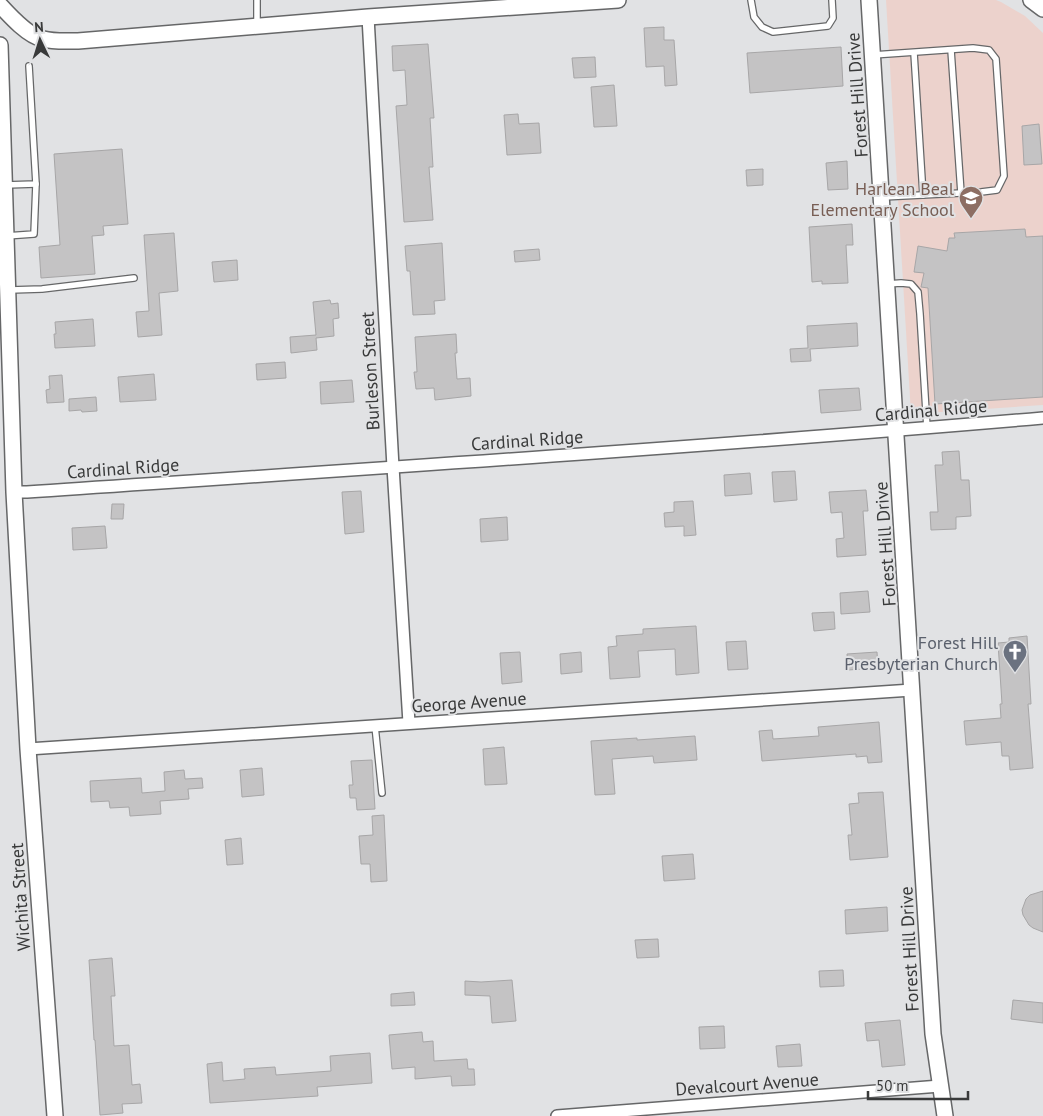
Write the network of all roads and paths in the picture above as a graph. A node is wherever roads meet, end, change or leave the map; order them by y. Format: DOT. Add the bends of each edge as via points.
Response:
graph roads {
  1 [pos="257,0"];
  2 [pos="618,0"];
  3 [pos="751,0"];
  4 [pos="832,0"];
  5 [pos="869,0"];
  6 [pos="1031,0"];
  7 [pos="0,5"];
  8 [pos="1043,9"];
  9 [pos="368,17"];
  10 [pos="257,26"];
  11 [pos="0,45"];
  12 [pos="951,50"];
  13 [pos="914,52"];
  14 [pos="873,55"];
  15 [pos="29,66"];
  16 [pos="5,184"];
  17 [pos="36,184"];
  18 [pos="961,193"];
  19 [pos="924,195"];
  20 [pos="882,198"];
  21 [pos="6,236"];
  22 [pos="134,278"];
  23 [pos="887,284"];
  24 [pos="8,290"];
  25 [pos="1043,418"];
  26 [pos="927,428"];
  27 [pos="896,430"];
  28 [pos="393,467"];
  29 [pos="14,492"];
  30 [pos="912,690"];
  31 [pos="409,723"];
  32 [pos="375,726"];
  33 [pos="28,748"];
  34 [pos="382,793"];
  35 [pos="940,1086"];
  36 [pos="55,1116"];
  37 [pos="557,1116"];
  38 [pos="945,1116"];
  1 -- 10 [label="lane"];
  2 -- 9 [label="street"];
  3 -- 4 [label="lane" via="754,17 762,27 773,32 828,26 833,18"];
  5 -- 14 [label="street, Forest Hill Drive"];
  6 -- 8 [label="street"];
  7 -- 10 [label="street" via="30,33 55,41"];
  9 -- 10 [label="street"];
  9 -- 28 [label="street, Burleson Street"];
  11 -- 16 [label="street, Wichita Street"];
  12 -- 13 [label="lane"];
  12 -- 18 [label="lane"];
  12 -- 18 [label="lane" via="989,50 996,59 1004,176 997,190"];
  13 -- 14 [label="lane"];
  13 -- 19 [label="lane"];
  14 -- 20 [label="street, Forest Hill Drive"];
  15 -- 17 [label="lane"];
  16 -- 17 [label="lane"];
  16 -- 21 [label="street, Wichita Street"];
  17 -- 21 [label="lane" via="34,234"];
  18 -- 19 [label="lane"];
  19 -- 20 [label="lane"];
  20 -- 23 [label="street, Forest Hill Drive"];
  21 -- 24 [label="street, Wichita Street"];
  22 -- 24 [label="lane"];
  23 -- 26 [label="lane" via="911,284 918,292"];
  23 -- 27 [label="street, Forest Hill Drive"];
  24 -- 29 [label="street, Wichita Street"];
  25 -- 26 [label="street, Cardinal Ridge"];
  26 -- 27 [label="street, Cardinal Ridge"];
  27 -- 28 [label="street, Cardinal Ridge"];
  27 -- 30 [label="street, Forest Hill Drive"];
  28 -- 29 [label="street, Cardinal Ridge"];
  28 -- 31 [label="street, Burleson Street"];
  29 -- 33 [label="street, Wichita Street"];
  30 -- 31 [label="street, George Avenue"];
  30 -- 35 [label="street, Forest Hill Drive" via="933,1034"];
  31 -- 32 [label="street, George Avenue"];
  32 -- 33 [label="street, George Avenue"];
  32 -- 34 [label="lane"];
  33 -- 36 [label="street, Wichita Street"];
  35 -- 37 [label="street, Devalcourt Avenue"];
  35 -- 38 [label="street, Forest Hill Drive"];
}
